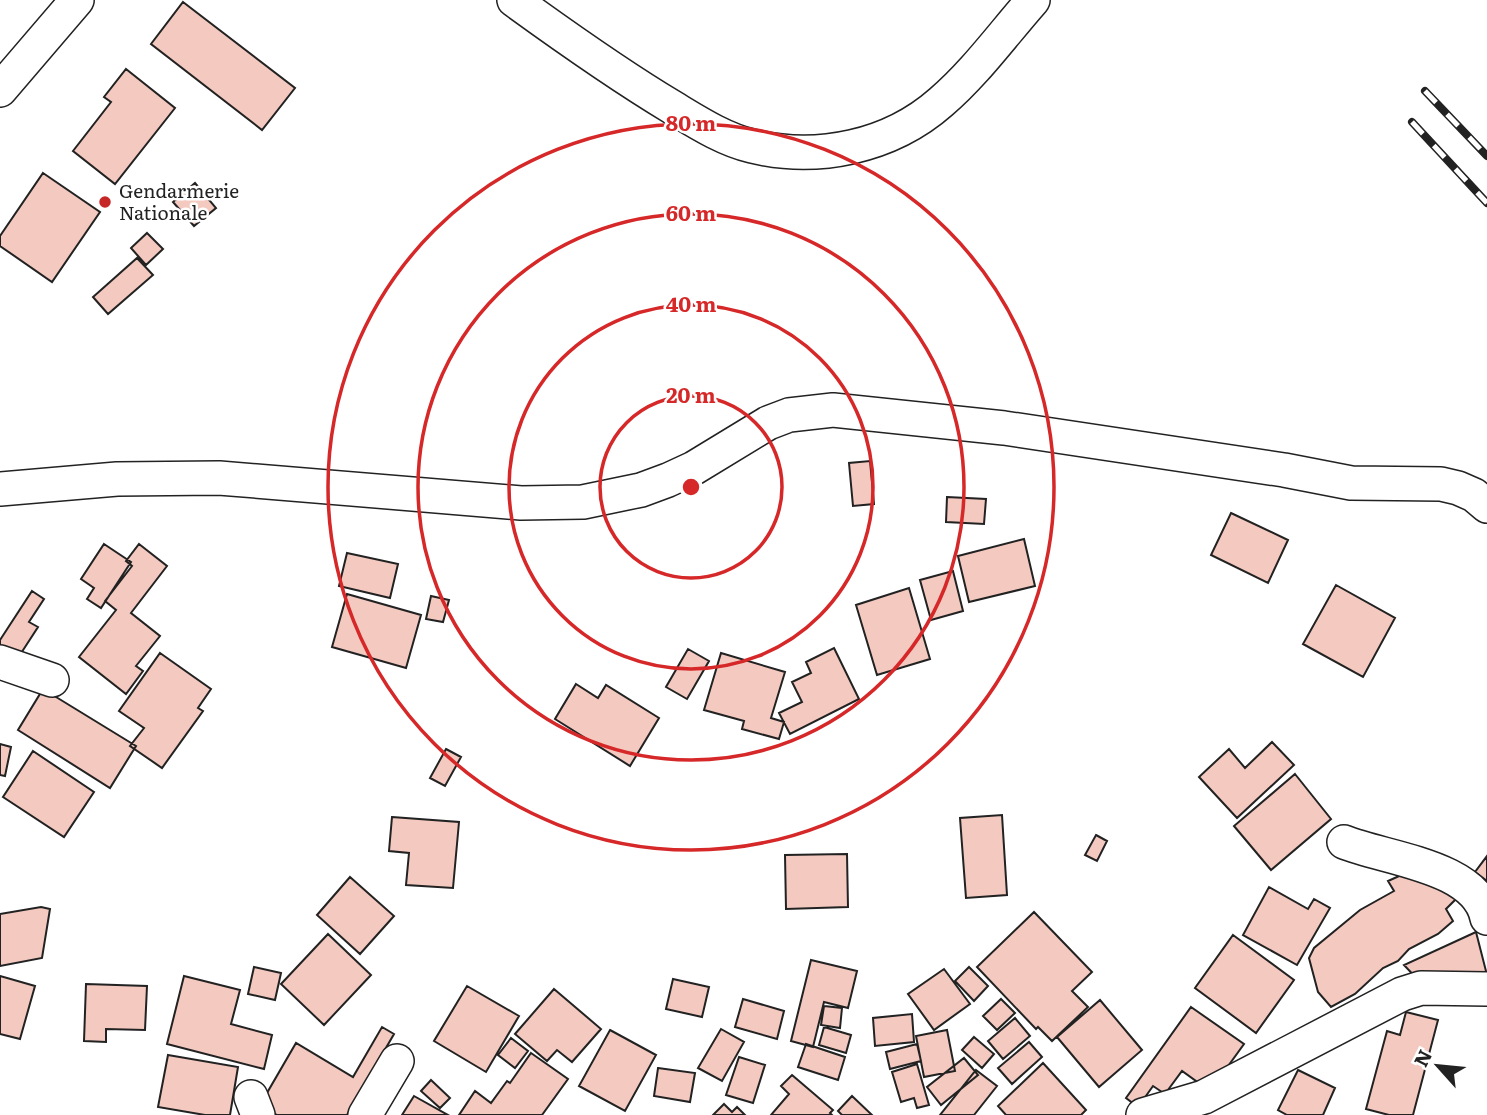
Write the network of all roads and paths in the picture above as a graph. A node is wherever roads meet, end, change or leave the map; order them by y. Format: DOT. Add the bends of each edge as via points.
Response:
graph roads {
  1 [pos="77,0"];
  2 [pos="514,0"];
  3 [pos="1033,0"];
  4 [pos="0,90"];
  5 [pos="0,489"];
  6 [pos="1487,506"];
  7 [pos="0,662"];
  8 [pos="52,680"];
  9 [pos="1344,842"];
  10 [pos="1483,902"];
  11 [pos="1487,989"];
  12 [pos="397,1061"];
  13 [pos="365,1115"];
  14 [pos="1143,1115"];
  1 -- 4 [label="street"];
  2 -- 3 [label="street" via="635,85 719,135 784,152 851,148 913,122 949,95"];
  5 -- 6 [label="street" via="117,479 219,478 521,503 583,502 668,480 778,419 833,410 1004,428 1351,483 1441,484 1466,491"];
  7 -- 8 [label="street"];
  9 -- 10 [label="street" via="1428,867 1471,888"];
  11 -- 14 [label="street" via="1421,988 1402,994 1204,1097"];
  12 -- 13 [label="street"];
}
